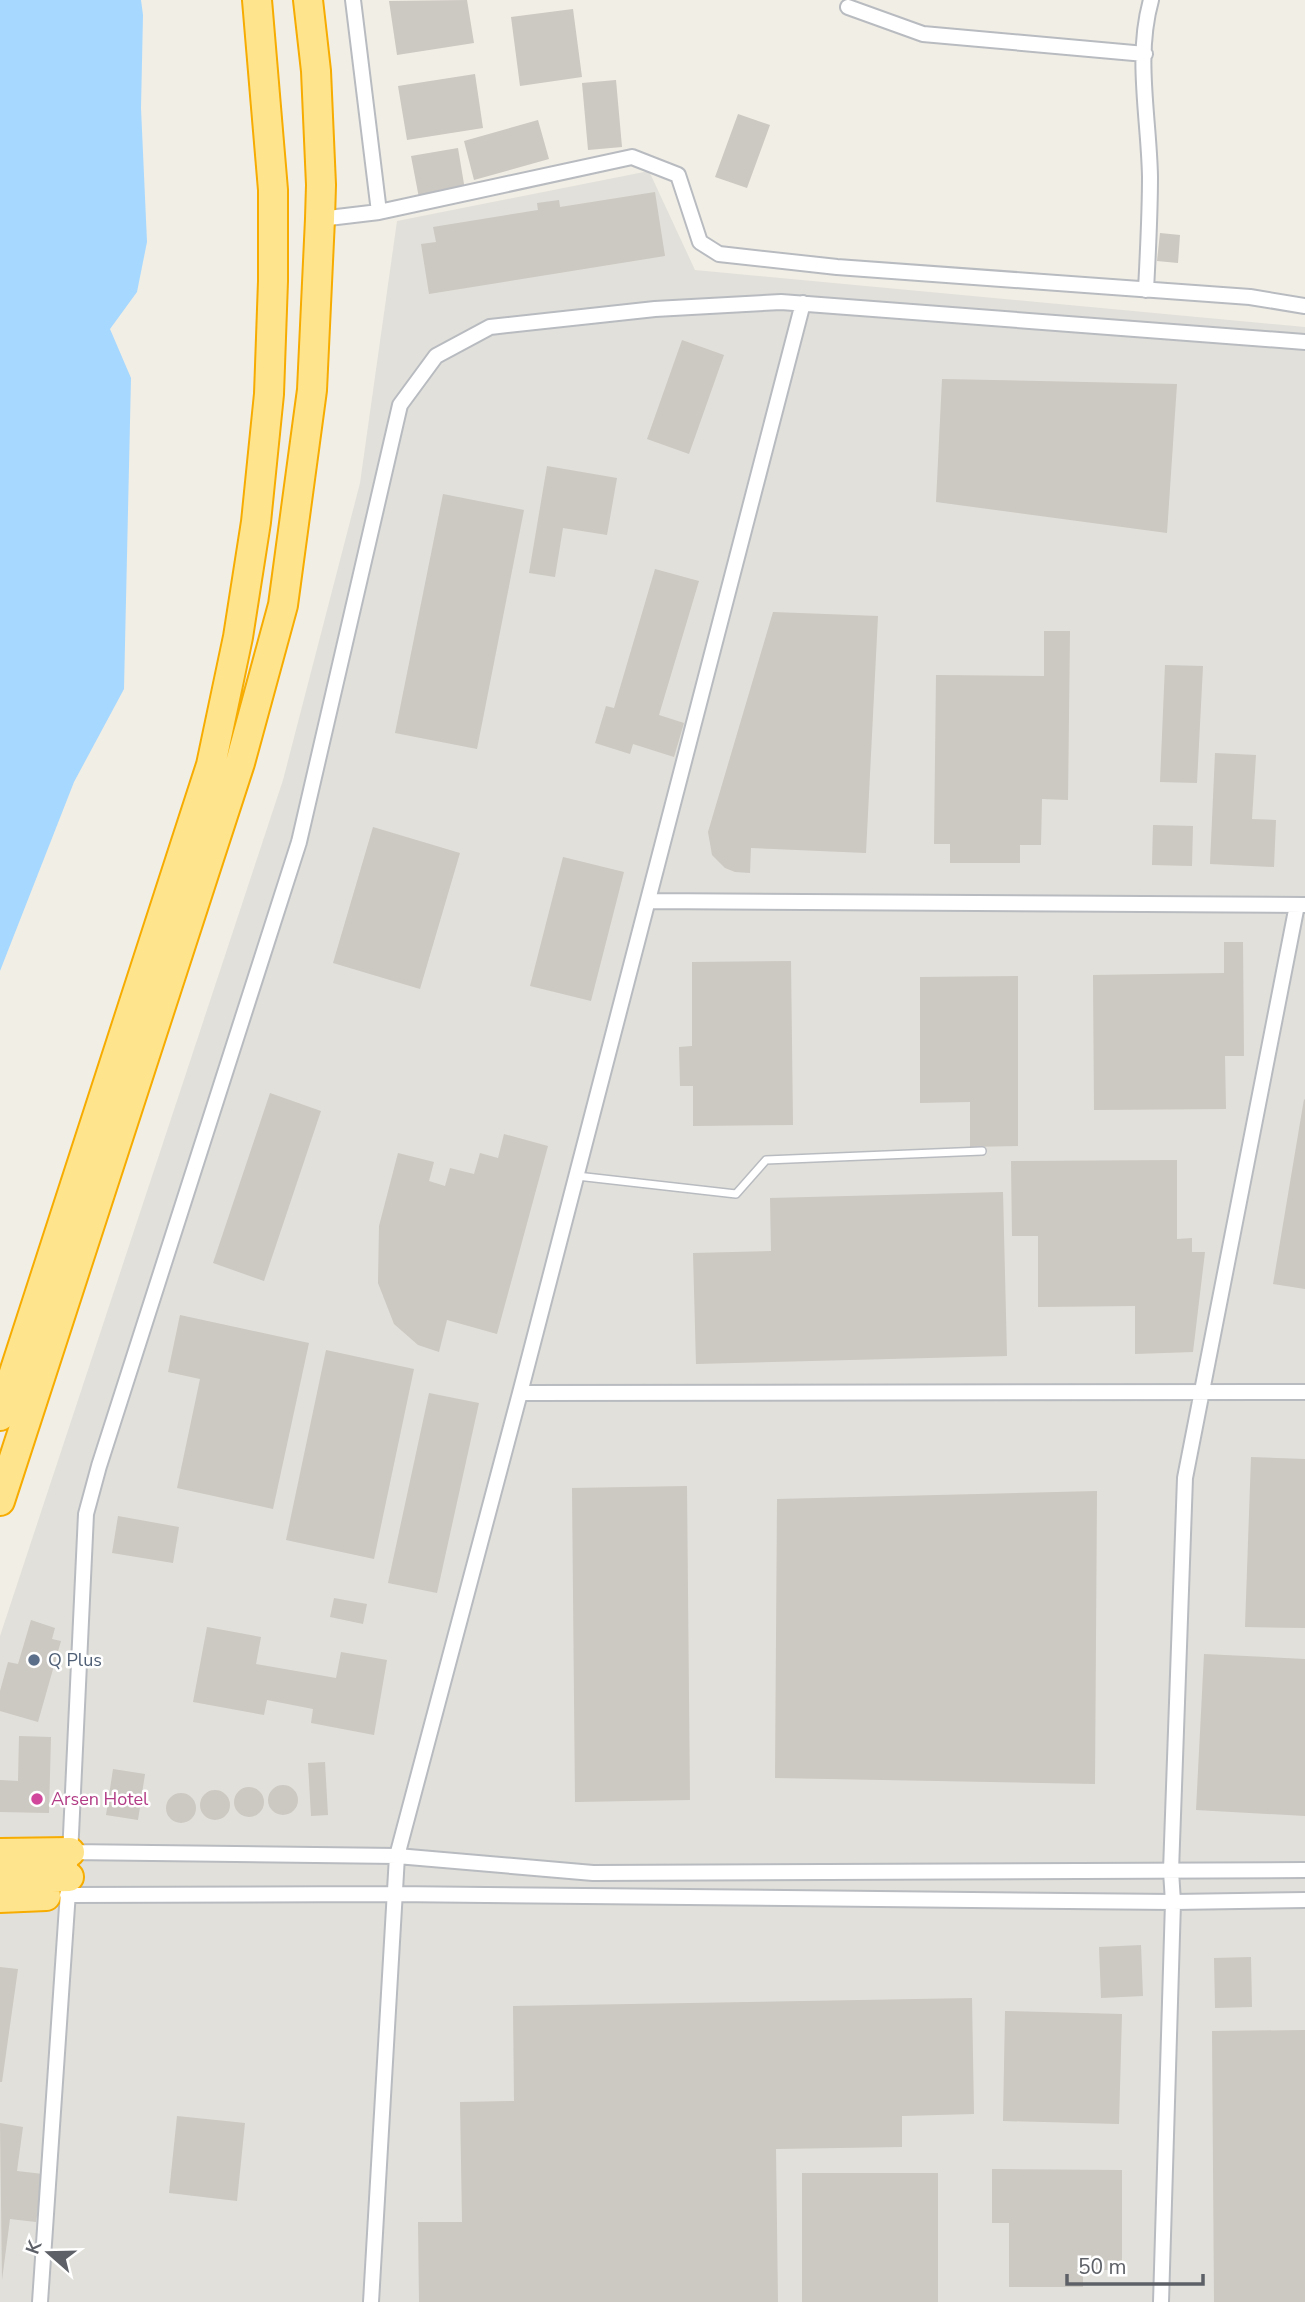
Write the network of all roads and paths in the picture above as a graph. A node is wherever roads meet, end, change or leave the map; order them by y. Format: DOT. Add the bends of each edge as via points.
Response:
graph roads {
  1 [pos="257,0"];
  2 [pos="308,0"];
  3 [pos="353,0"];
  4 [pos="1152,0"];
  5 [pos="849,7"];
  6 [pos="1145,54"];
  7 [pos="379,212"];
  8 [pos="320,219"];
  9 [pos="1146,289"];
  10 [pos="803,303"];
  11 [pos="1305,306"];
  12 [pos="1305,342"];
  13 [pos="648,901"];
  14 [pos="1301,905"];
  15 [pos="982,1151"];
  16 [pos="577,1177"];
  17 [pos="1305,1392"];
  18 [pos="1203,1393"];
  19 [pos="520,1394"];
  20 [pos="0,1416"];
  21 [pos="4,1489"];
  22 [pos="0,1519"];
  23 [pos="0,1853"];
  24 [pos="397,1856"];
  25 [pos="0,1868"];
  26 [pos="1305,1870"];
  27 [pos="1171,1871"];
  28 [pos="69,1873"];
  29 [pos="0,1879"];
  30 [pos="393,1894"];
  31 [pos="0,1898"];
  32 [pos="1305,1900"];
  33 [pos="1173,1902"];
  34 [pos="40,2302"];
  35 [pos="371,2302"];
  36 [pos="1161,2302"];
  1 -- 20 [label="highway" via="273,190 273,281 256,522 238,637 211,765"];
  2 -- 8 [label="highway" via="316,71"];
  3 -- 7 [label="street"];
  4 -- 6 [label="street"];
  5 -- 6 [label="street" via="923,34"];
  6 -- 9 [label="street" via="1150,176"];
  7 -- 8 [label="street"];
  7 -- 9 [label="street" via="632,157 678,175 700,242 719,254"];
  8 -- 21 [label="highway" via="312,390 283,605 240,763"];
  9 -- 11 [label="street"];
  10 -- 12 [label="street"];
  10 -- 13 [label="street"];
  10 -- 28 [label="street" via="655,309 490,327 436,356 400,405 299,842 86,1514"];
  13 -- 14 [label="street"];
  13 -- 16 [label="street"];
  14 -- 18 [label="street"];
  15 -- 16 [label="lane" via="766,1160 736,1194"];
  16 -- 19 [label="street"];
  17 -- 18 [label="street"];
  18 -- 19 [label="street"];
  18 -- 27 [label="street" via="1185,1478"];
  19 -- 24 [label="street"];
  21 -- 22 [label="highway"];
  23 -- 28 [label="highway"];
  24 -- 27 [label="street" via="593,1873"];
  24 -- 28 [label="street"];
  24 -- 30 [label="street"];
  25 -- 28 [label="highway"];
  26 -- 27 [label="street"];
  27 -- 33 [label="street"];
  28 -- 29 [label="highway"];
  28 -- 30 [label="street"];
  28 -- 31 [label="highway"];
  28 -- 34 [label="street"];
  30 -- 33 [label="street"];
  30 -- 35 [label="street"];
  32 -- 33 [label="street"];
  33 -- 36 [label="street"];
}
